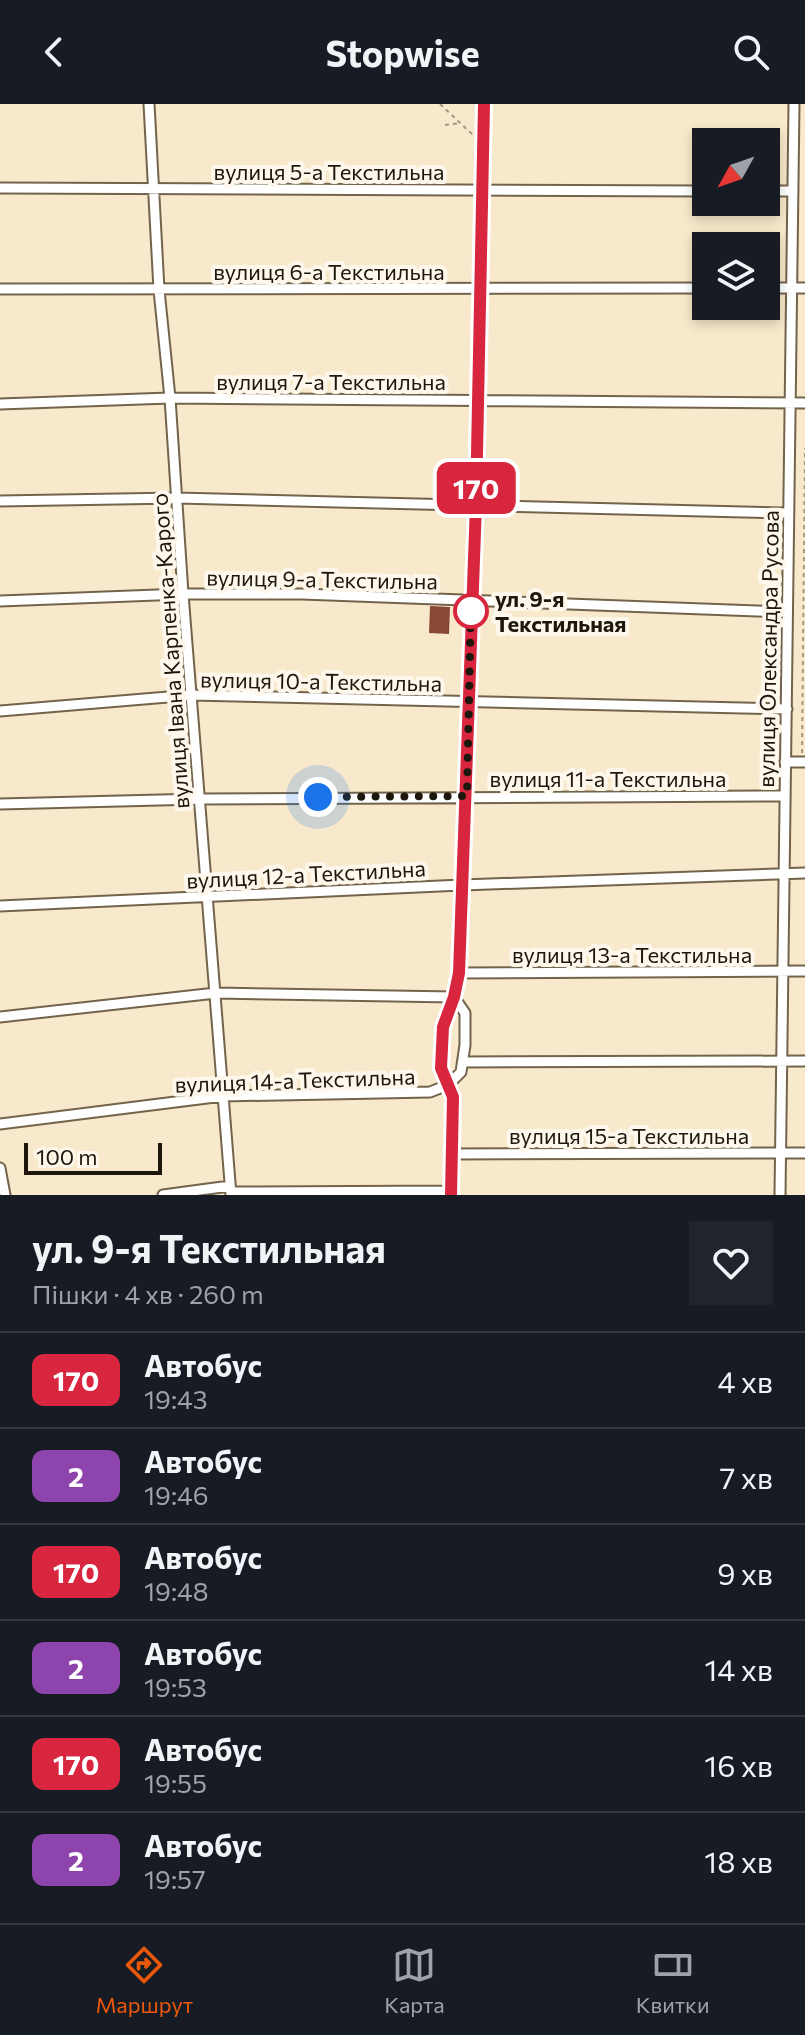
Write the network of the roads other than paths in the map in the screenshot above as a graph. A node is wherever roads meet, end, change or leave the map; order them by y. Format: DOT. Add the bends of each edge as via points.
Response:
graph roads {
  1 [pos="149,104"];
  2 [pos="484,104"];
  3 [pos="794,104"];
  4 [pos="0,188"];
  5 [pos="155,189"];
  6 [pos="481,190"];
  7 [pos="692,191"];
  8 [pos="780,191"];
  9 [pos="793,191"];
  10 [pos="692,288"];
  11 [pos="780,288"];
  12 [pos="791,288"];
  13 [pos="805,288"];
  14 [pos="0,289"];
  15 [pos="480,289"];
  16 [pos="159,290"];
  17 [pos="170,398"];
  18 [pos="477,400"];
  19 [pos="790,403"];
  20 [pos="805,403"];
  21 [pos="0,404"];
  22 [pos="177,498"];
  23 [pos="0,501"];
  24 [pos="476,504"];
  25 [pos="787,513"];
  26 [pos="183,594"];
  27 [pos="0,601"];
  28 [pos="471,601"];
  29 [pos="787,612"];
  30 [pos="192,695"];
  31 [pos="468,702"];
  32 [pos="787,709"];
  33 [pos="0,711"];
  34 [pos="785,762"];
  35 [pos="803,762"];
  36 [pos="467,796"];
  37 [pos="785,796"];
  38 [pos="200,799"];
  39 [pos="0,804"];
  40 [pos="805,873"];
  41 [pos="784,874"];
  42 [pos="462,885"];
  43 [pos="207,896"];
  44 [pos="0,906"];
  45 [pos="805,971"];
  46 [pos="784,972"];
  47 [pos="459,973"];
  48 [pos="216,993"];
  49 [pos="454,997"];
  50 [pos="0,1017"];
  51 [pos="782,1061"];
  52 [pos="805,1061"];
  53 [pos="464,1062"];
  54 [pos="448,1085"];
  55 [pos="223,1096"];
  56 [pos="0,1124"];
  57 [pos="780,1153"];
  58 [pos="805,1153"];
  59 [pos="453,1154"];
  60 [pos="0,1168"];
  61 [pos="231,1191"];
  62 [pos="451,1193"];
  63 [pos="5,1195"];
  64 [pos="163,1195"];
  65 [pos="780,1195"];
  1 -- 5 [label="street, вулиця Івана Карпенка-Карого"];
  2 -- 6 [label="street"];
  3 -- 9 [label="street, вулиця Олександра Русова"];
  4 -- 5 [label="street, вулиця 5-а Текстильна"];
  5 -- 6 [label="street, вулиця 5-а Текстильна"];
  5 -- 16 [label="street, вулиця Івана Карпенка-Карого"];
  6 -- 7 [label="street, вулиця 5-а Текстильна"];
  6 -- 15 [label="street"];
  8 -- 9 [label="street"];
  9 -- 12 [label="street, вулиця Олександра Русова"];
  10 -- 15 [label="street, вулиця 6-а Текстильна"];
  11 -- 12 [label="street"];
  12 -- 13 [label="street"];
  12 -- 19 [label="street, вулиця Олександра Русова"];
  14 -- 16 [label="street, вулиця 6-а Текстильна"];
  15 -- 16 [label="street, вулиця 6-а Текстильна"];
  15 -- 18 [label="street"];
  16 -- 17 [label="street, вулиця Івана Карпенка-Карого"];
  17 -- 18 [label="street, вулиця 7-а Текстильна"];
  17 -- 21 [label="street, вулиця 7-а Текстильна"];
  17 -- 22 [label="street, вулиця Івана Карпенка-Карого"];
  18 -- 19 [label="street, вулиця 7-а Текстильна"];
  18 -- 24 [label="street"];
  19 -- 20 [label="street, вулиця 7-а Текстильна"];
  19 -- 25 [label="street, вулиця Олександра Русова"];
  22 -- 23 [label="street"];
  22 -- 24 [label="street"];
  22 -- 26 [label="street, вулиця Івана Карпенка-Карого"];
  24 -- 25 [label="street"];
  24 -- 28 [label="street"];
  25 -- 29 [label="street, вулиця Олександра Русова"];
  26 -- 27 [label="street, вулиця 9-а Текстильна"];
  26 -- 28 [label="street, вулиця 9-а Текстильна"];
  26 -- 30 [label="street, вулиця Івана Карпенка-Карого"];
  28 -- 29 [label="street, вулиця 9-а Текстильна"];
  28 -- 31 [label="street"];
  29 -- 32 [label="street, вулиця Олександра Русова"];
  30 -- 31 [label="street, вулиця 10-а Текстильна"];
  30 -- 33 [label="street, вулиця 10-а Текстильна"];
  30 -- 38 [label="street, вулиця Івана Карпенка-Карого"];
  31 -- 32 [label="street, вулиця 10-а Текстильна"];
  31 -- 36 [label="street"];
  32 -- 34 [label="street, вулиця Олександра Русова"];
  34 -- 35 [label="street"];
  34 -- 37 [label="street, вулиця Олександра Русова"];
  36 -- 37 [label="street, вулиця 11-а Текстильна"];
  36 -- 38 [label="street, вулиця 11-а Текстильна"];
  36 -- 42 [label="street"];
  37 -- 41 [label="street, вулиця Олександра Русова"];
  38 -- 39 [label="street, вулиця 11-а Текстильна"];
  38 -- 43 [label="street, вулиця Івана Карпенка-Карого"];
  40 -- 41 [label="street, вулиця 12-а Текстильна"];
  41 -- 42 [label="street, вулиця 12-а Текстильна"];
  41 -- 46 [label="street, вулиця Олександра Русова"];
  42 -- 43 [label="street, вулиця 12-а Текстильна"];
  42 -- 47 [label="street"];
  43 -- 44 [label="street, вулиця 12-а Текстильна"];
  43 -- 48 [label="street, вулиця Івана Карпенка-Карого"];
  45 -- 46 [label="street, вулиця 13-а Текстильна"];
  46 -- 47 [label="street, вулиця 13-а Текстильна"];
  46 -- 51 [label="street, вулиця Олександра Русова"];
  47 -- 49 [label="street"];
  48 -- 49 [label="street"];
  48 -- 50 [label="street"];
  48 -- 55 [label="street, вулиця Івана Карпенка-Карого"];
  49 -- 53 [label="street" via="465,1013"];
  49 -- 54 [label="street" via="443,1027 441,1068"];
  51 -- 52 [label="street"];
  51 -- 53 [label="street"];
  51 -- 57 [label="street, вулиця Олександра Русова"];
  53 -- 54 [label="street"];
  54 -- 55 [label="street, вулиця 14-а Текстильна" via="430,1092"];
  54 -- 59 [label="street" via="453,1097"];
  55 -- 56 [label="street, вулиця 14-а Текстильна"];
  55 -- 61 [label="street, вулиця Івана Карпенка-Карого"];
  57 -- 58 [label="street, вулиця 15-а Текстильна"];
  57 -- 59 [label="street, вулиця 15-а Текстильна"];
  57 -- 65 [label="street, вулиця Олександра Русова"];
  59 -- 62 [label="street"];
  60 -- 63 [label="street"];
  61 -- 62 [label="street"];
  61 -- 64 [label="street"];
}
